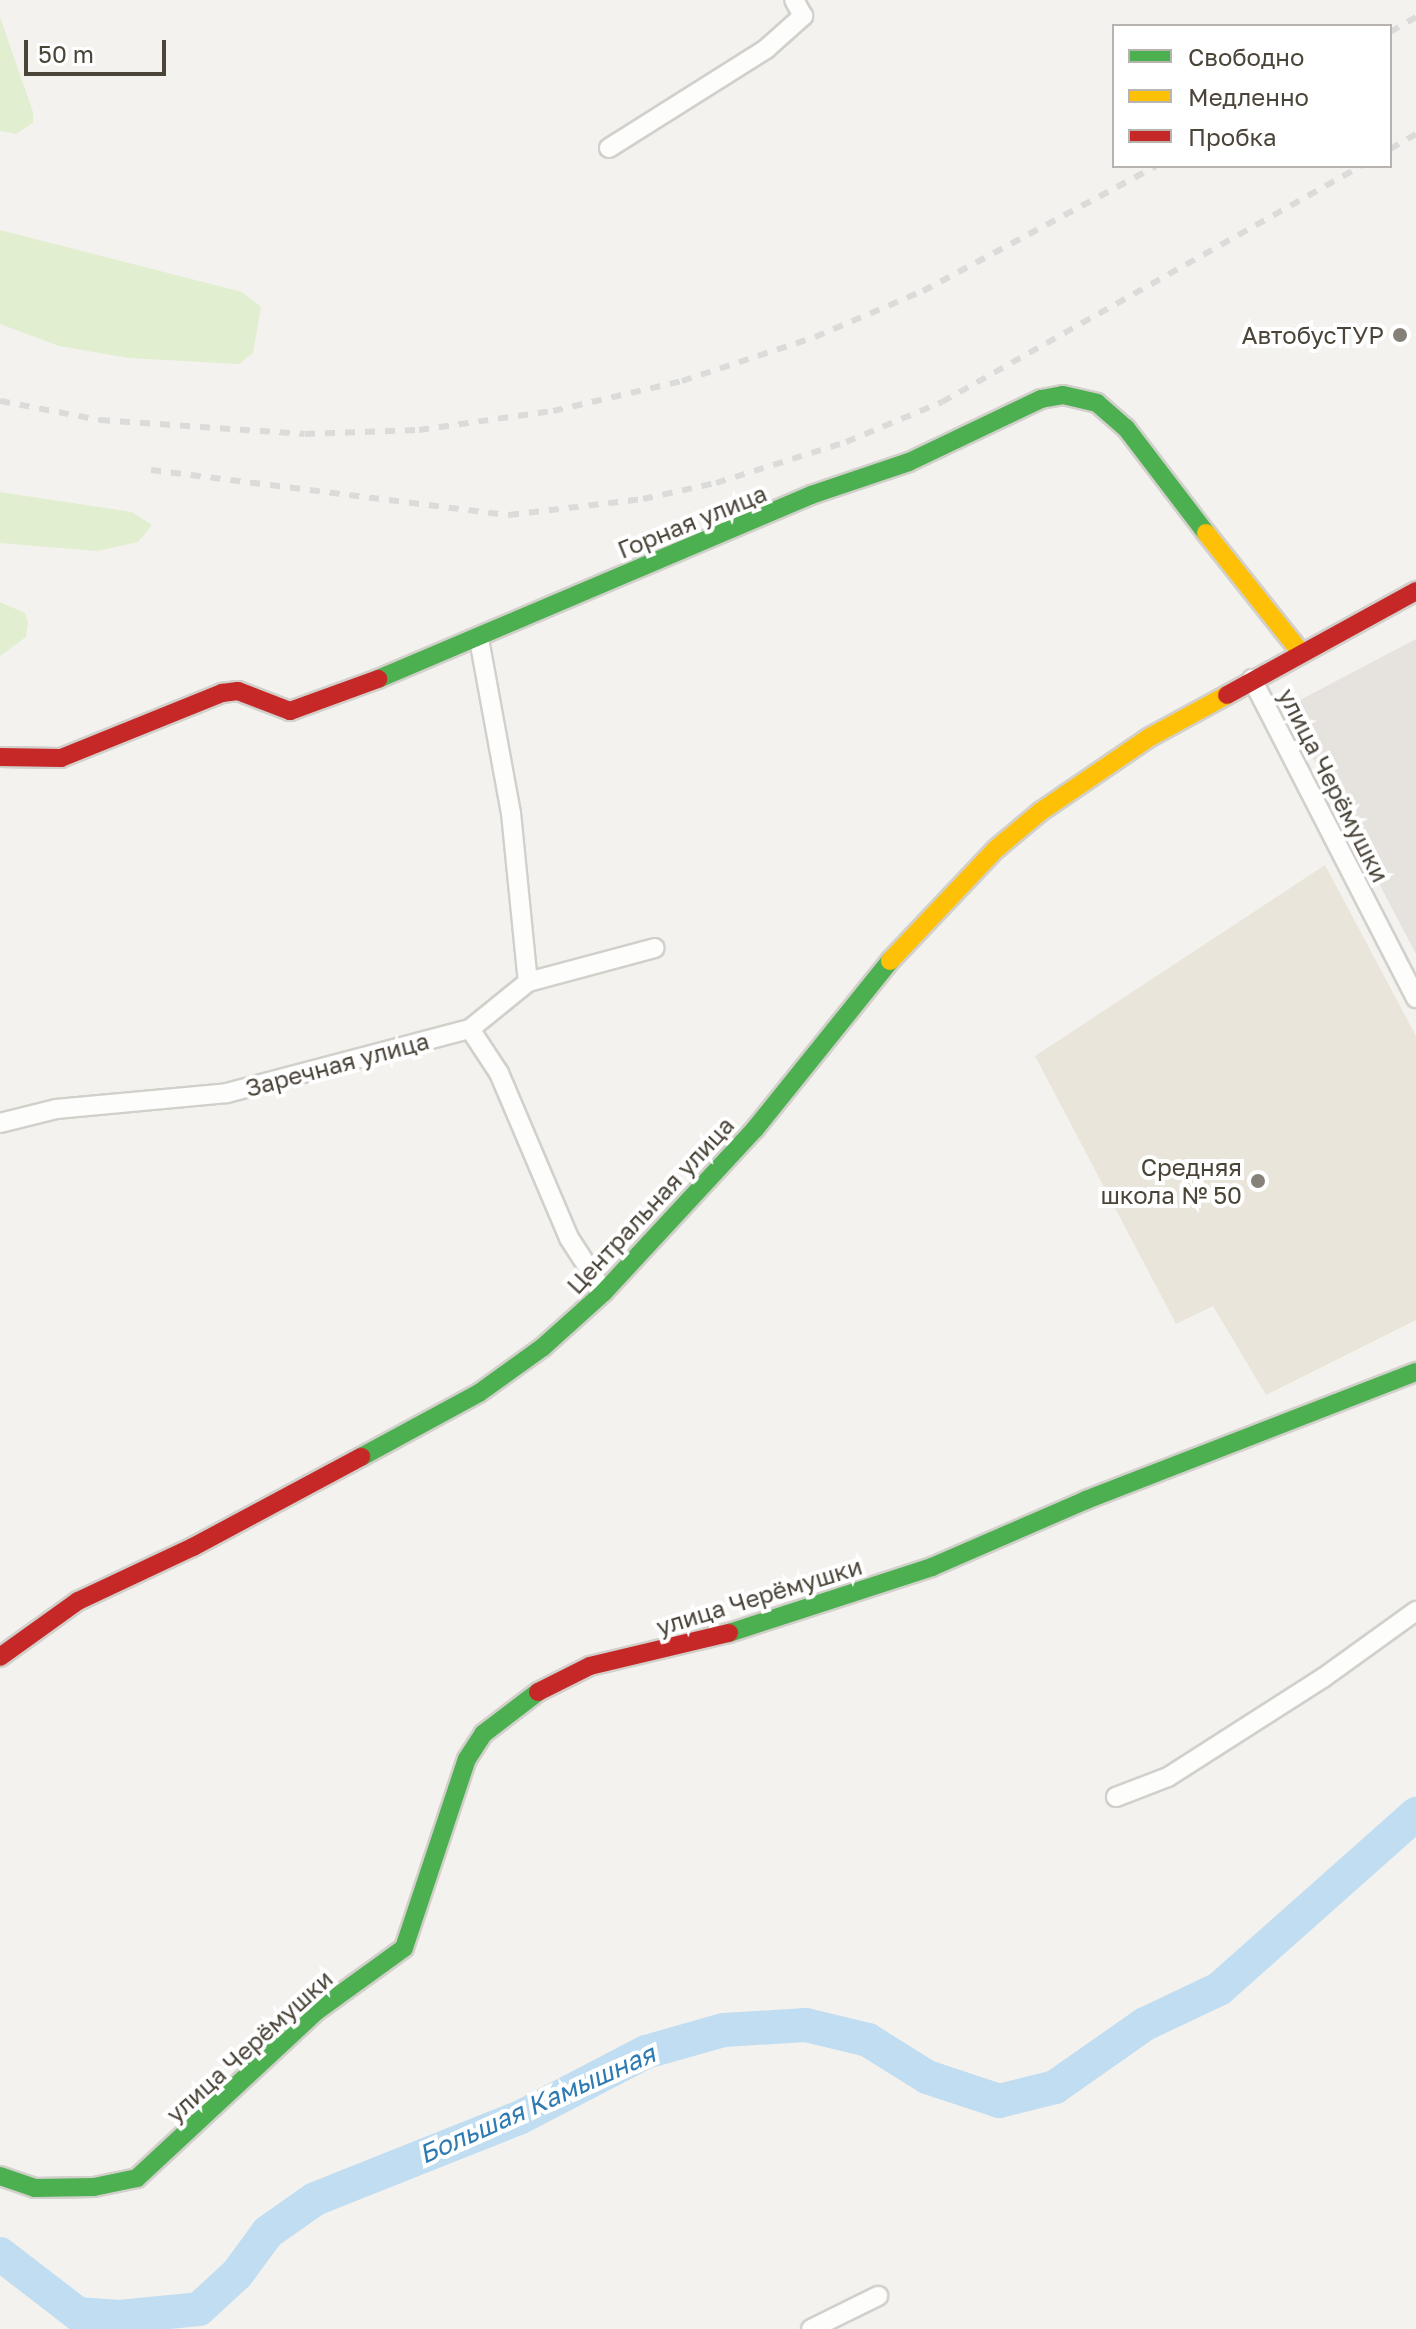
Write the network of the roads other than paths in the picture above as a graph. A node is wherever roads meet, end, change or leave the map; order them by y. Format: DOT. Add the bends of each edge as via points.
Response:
graph roads {
  1 [pos="798,8"];
  2 [pos="609,148"];
  3 [pos="1416,591"];
  4 [pos="479,639"];
  5 [pos="1301,653"];
  6 [pos="1252,679"];
  7 [pos="0,757"];
  8 [pos="655,948"];
  9 [pos="528,982"];
  10 [pos="1416,998"];
  11 [pos="470,1029"];
  12 [pos="0,1123"];
  13 [pos="604,1292"];
  14 [pos="1416,1372"];
  15 [pos="1416,1611"];
  16 [pos="0,1657"];
  17 [pos="1116,1797"];
  18 [pos="0,2176"];
  19 [pos="878,2296"];
  20 [pos="811,2329"];
  1 -- 2 [label="street" via="754,58"];
  3 -- 5 [label="street, Центральная улица"];
  4 -- 5 [label="street, Горная улица" via="811,495 909,462 1041,399 1063,395 1097,403 1126,428 1183,498 1220,556"];
  4 -- 7 [label="street, Горная улица" via="302,710 268,705 238,691 222,693 61,758"];
  4 -- 9 [label="street" via="511,813"];
  5 -- 6 [label="street, Центральная улица"];
  6 -- 10 [label="street, улица Черёмушки"];
  6 -- 13 [label="street, Центральная улица" via="1098,770 996,849 904,945 755,1129"];
  8 -- 9 [label="street, Заречная улица"];
  9 -- 11 [label="street, Заречная улица"];
  11 -- 12 [label="street, Заречная улица" via="227,1093 56,1109"];
  11 -- 13 [label="street" via="499,1073 569,1238"];
  13 -- 16 [label="street, Центральная улица" via="543,1347 479,1393 193,1547 78,1601"];
  14 -- 18 [label="street, улица Черёмушки" via="1086,1500 932,1567 687,1647 590,1666 525,1699 483,1734 467,1759 404,1948 317,2011 137,2178 94,2187 35,2188"];
  15 -- 17 [label="street" via="1168,1777"];
  19 -- 20 [label="street"];
}
